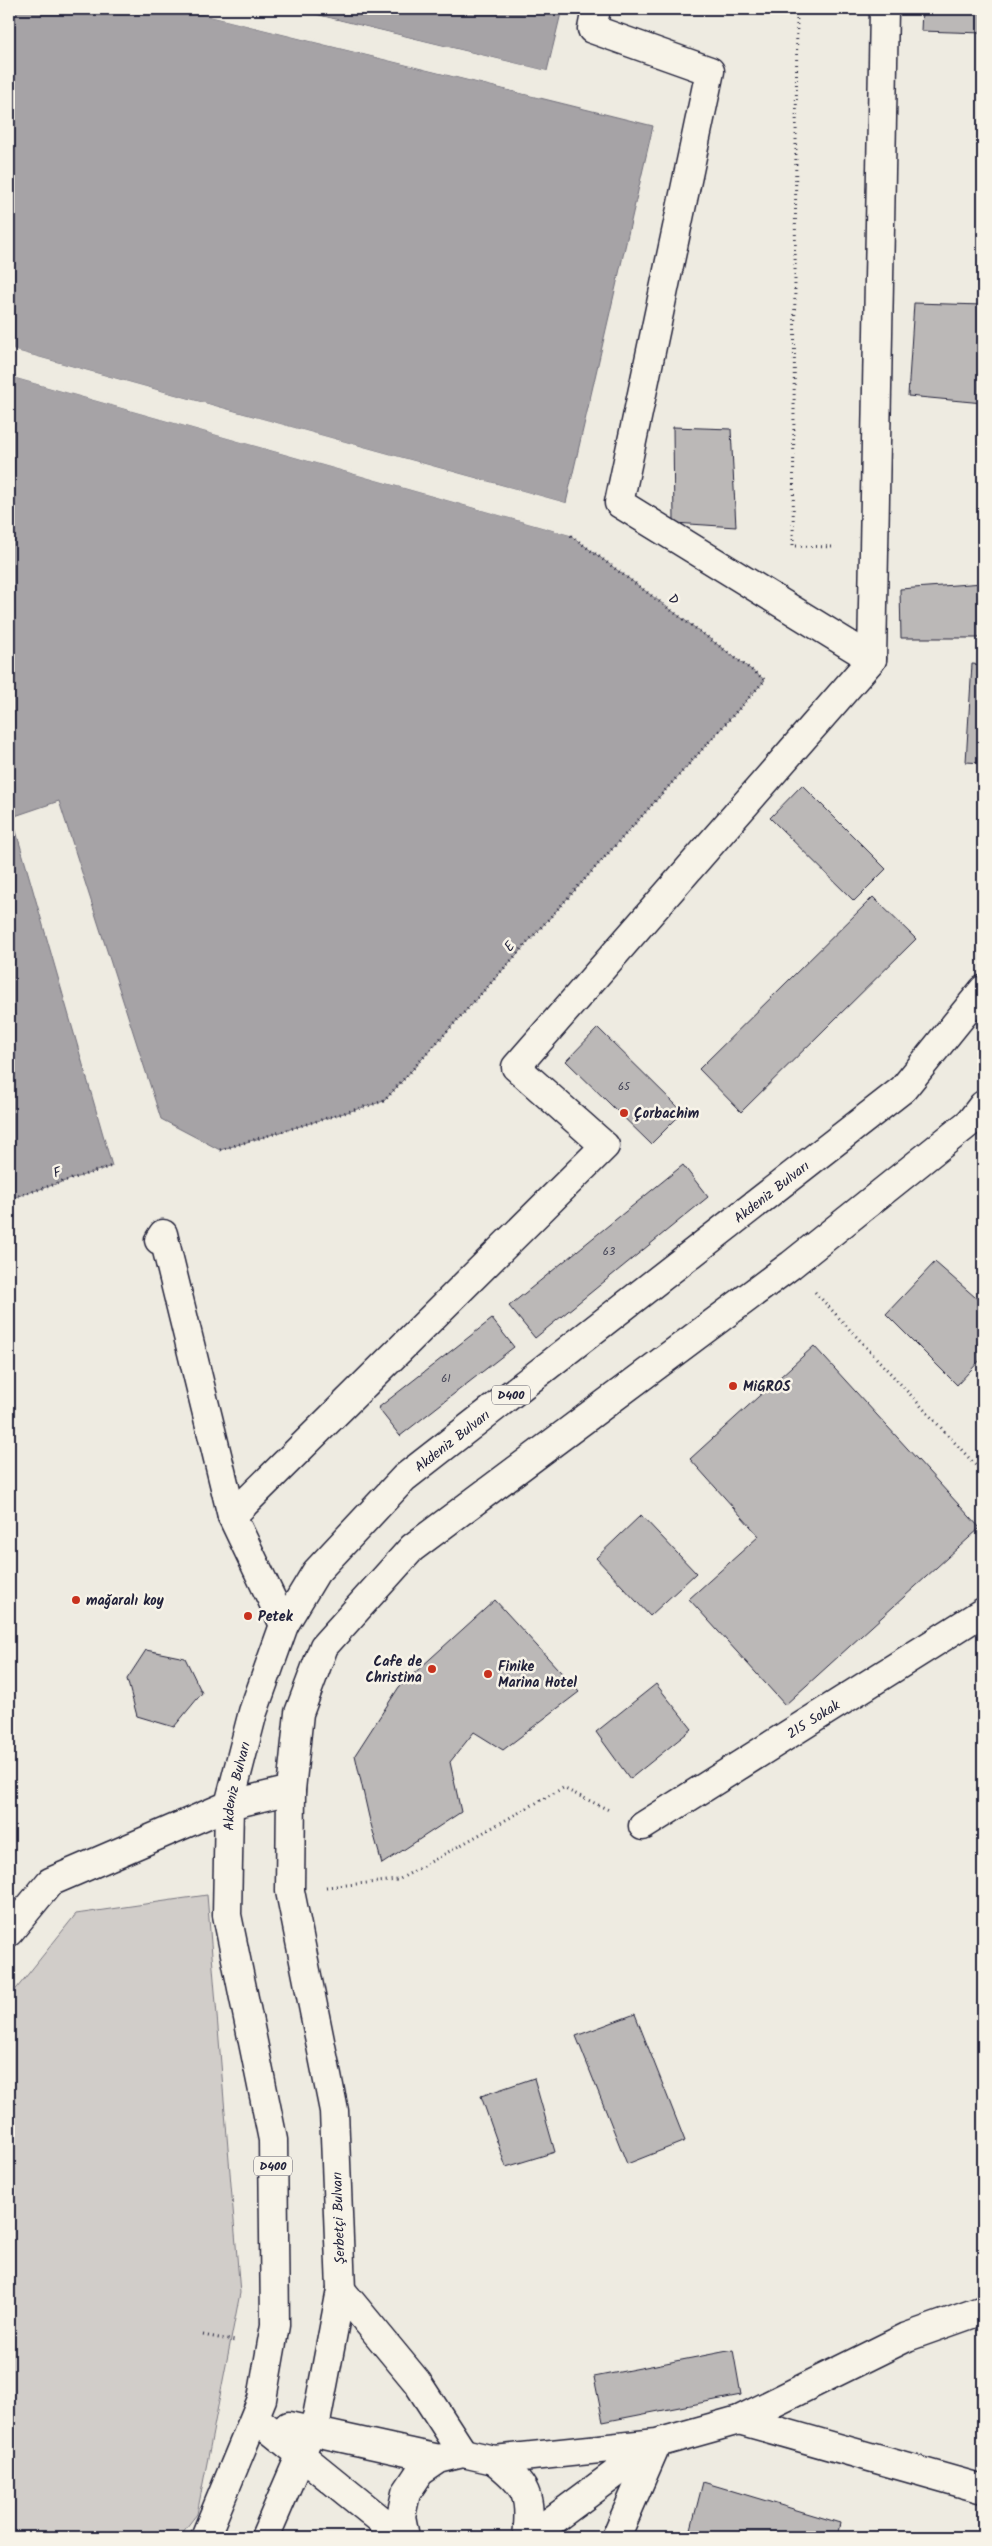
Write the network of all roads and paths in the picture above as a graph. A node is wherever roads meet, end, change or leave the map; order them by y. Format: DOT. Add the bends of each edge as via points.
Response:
graph roads {
  1 [pos="596,9"];
  2 [pos="797,9"];
  3 [pos="884,9"];
  4 [pos="570,536"];
  5 [pos="874,548"];
  6 [pos="872,659"];
  7 [pos="765,680"];
  8 [pos="983,990"];
  9 [pos="983,1105"];
  10 [pos="220,1150"];
  11 [pos="112,1166"];
  12 [pos="9,1199"];
  13 [pos="159,1240"];
  14 [pos="791,1265"];
  15 [pos="983,1472"];
  16 [pos="232,1516"];
  17 [pos="983,1612"];
  18 [pos="284,1625"];
  19 [pos="291,1790"];
  20 [pos="229,1805"];
  21 [pos="643,1826"];
  22 [pos="290,1891"];
  23 [pos="9,1932"];
  24 [pos="341,2290"];
  25 [pos="983,2310"];
  26 [pos="255,2418"];
  27 [pos="739,2420"];
  28 [pos="306,2443"];
  29 [pos="656,2443"];
  30 [pos="451,2456"];
  31 [pos="494,2460"];
  32 [pos="983,2489"];
  33 [pos="205,2537"];
  34 [pos="265,2537"];
  35 [pos="403,2537"];
  36 [pos="529,2537"];
  37 [pos="616,2537"];
  1 -- 6 [label="main road" via="592,29 710,71 618,504"];
  2 -- 5 [label="path" via="794,546"];
  3 -- 5 [label="main road"];
  4 -- 7 [label="path, D"];
  5 -- 6 [label="main road"];
  6 -- 16 [label="main road" via="516,1067 605,1146"];
  7 -- 10 [label="path, E" via="384,1101"];
  8 -- 18 [label="main road, Akdeniz Bulvarı / D400" via="902,1089 404,1478 316,1572"];
  9 -- 14 [label="main road" via="970,1122"];
  11 -- 12 [label="path, F"];
  13 -- 16 [label="main road" via="162,1234"];
  14 -- 15 [label="path"];
  14 -- 19 [label="main road" via="412,1548 324,1646 299,1713"];
  16 -- 18 [label="main road"];
  17 -- 21 [label="main road, 215 Sokak"];
  18 -- 20 [label="main road, Akdeniz Bulvarı / D400" via="253,1712"];
  19 -- 20 [label="main road"];
  19 -- 22 [label="main road"];
  20 -- 23 [label="main road" via="50,1882"];
  20 -- 26 [label="main road, Akdeniz Bulvarı / D400" via="228,1915 273,2140 274,2325 262,2399"];
  21 -- 22 [label="path" via="563,1788 398,1880"];
  22 -- 24 [label="main road, Şerbetçi Bulvarı" via="334,2111"];
  24 -- 28 [label="main road, Şerbetçi Bulvarı" via="317,2417"];
  24 -- 30 [label="main road" via="418,2382"];
  25 -- 27 [label="main road" via="907,2337"];
  26 -- 28 [label="main road"];
  26 -- 33 [label="main road, D400"];
  27 -- 29 [label="main road"];
  27 -- 32 [label="main road"];
  28 -- 30 [label="main road"];
  28 -- 34 [label="main road, Şerbetçi Bulvarı"];
  28 -- 35 [label="main road"];
  29 -- 31 [label="main road"];
  29 -- 36 [label="main road"];
  29 -- 37 [label="main road"];
  30 -- 31 [label="main road"];
  30 -- 35 [label="main road" via="420,2472 406,2493 401,2516"];
  31 -- 36 [label="main road" via="518,2479 530,2508"];
}
